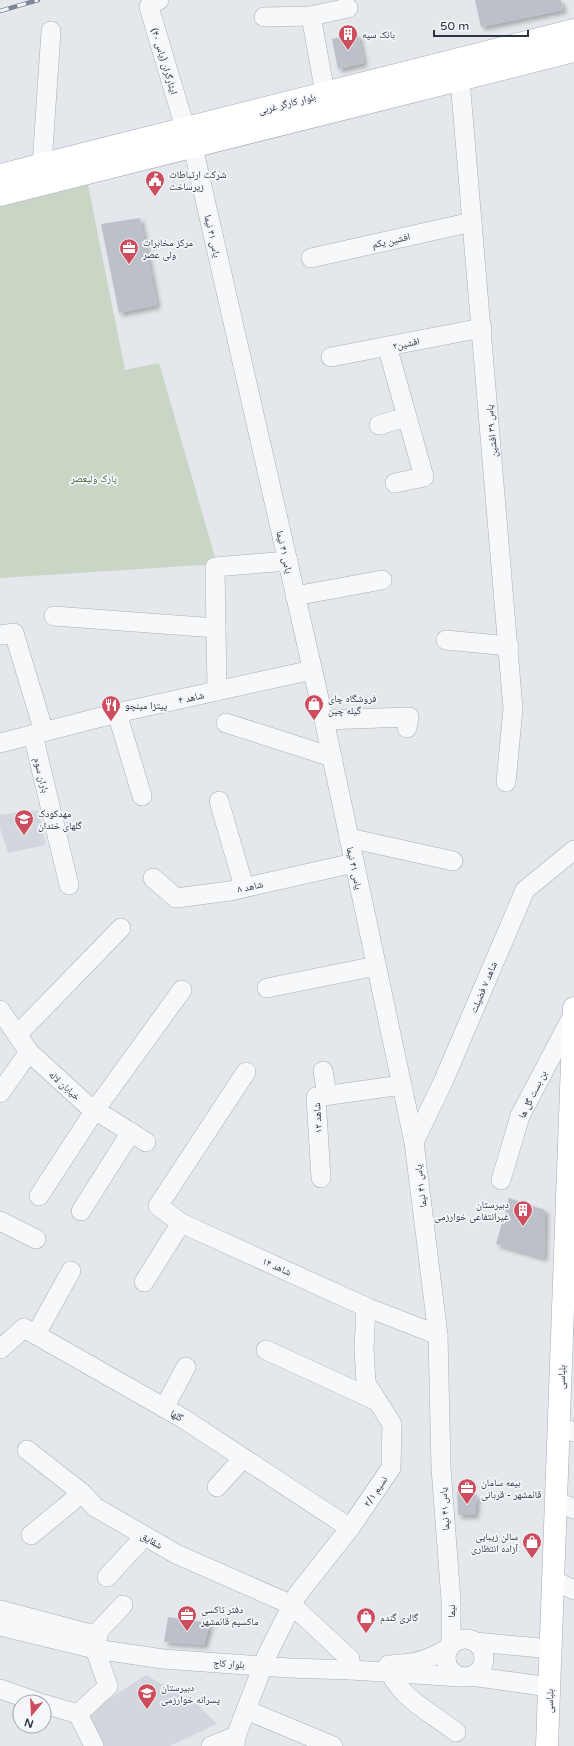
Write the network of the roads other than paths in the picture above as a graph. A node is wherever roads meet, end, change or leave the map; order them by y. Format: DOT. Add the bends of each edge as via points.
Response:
graph roads {
  1 [pos="159,0"];
  2 [pos="348,8"];
  3 [pos="311,16"];
  4 [pos="264,17"];
  5 [pos="574,30"];
  6 [pos="51,31"];
  7 [pos="574,51"];
  8 [pos="460,80"];
  9 [pos="325,93"];
  10 [pos="189,138"];
  11 [pos="42,165"];
  12 [pos="0,175"];
  13 [pos="0,196"];
  14 [pos="472,222"];
  15 [pos="310,258"];
  16 [pos="482,328"];
  17 [pos="387,346"];
  18 [pos="331,358"];
  19 [pos="407,417"];
  20 [pos="379,425"];
  21 [pos="395,483"];
  22 [pos="288,561"];
  23 [pos="382,580"];
  24 [pos="295,596"];
  25 [pos="54,616"];
  26 [pos="216,628"];
  27 [pos="0,635"];
  28 [pos="446,640"];
  29 [pos="509,646"];
  30 [pos="312,670"];
  31 [pos="217,691"];
  32 [pos="117,714"];
  33 [pos="324,720"];
  34 [pos="226,723"];
  35 [pos="407,728"];
  36 [pos="38,733"];
  37 [pos="0,743"];
  38 [pos="332,757"];
  39 [pos="506,782"];
  40 [pos="142,796"];
  41 [pos="219,801"];
  42 [pos="349,838"];
  43 [pos="574,850"];
  44 [pos="453,861"];
  45 [pos="354,863"];
  46 [pos="153,878"];
  47 [pos="69,885"];
  48 [pos="244,888"];
  49 [pos="121,928"];
  50 [pos="376,966"];
  51 [pos="267,988"];
  52 [pos="182,990"];
  53 [pos="574,1008"];
  54 [pos="0,1010"];
  55 [pos="574,1013"];
  56 [pos="17,1035"];
  57 [pos="573,1048"];
  58 [pos="29,1052"];
  59 [pos="323,1071"];
  60 [pos="246,1072"];
  61 [pos="402,1085"];
  62 [pos="0,1093"];
  63 [pos="327,1095"];
  64 [pos="95,1110"];
  65 [pos="414,1142"];
  66 [pos="321,1178"];
  67 [pos="501,1180"];
  68 [pos="39,1196"];
  69 [pos="570,1208"];
  70 [pos="81,1211"];
  71 [pos="0,1221"];
  72 [pos="181,1223"];
  73 [pos="36,1239"];
  74 [pos="71,1271"];
  75 [pos="144,1282"];
  76 [pos="366,1307"];
  77 [pos="36,1334"];
  78 [pos="438,1335"];
  79 [pos="0,1349"];
  80 [pos="266,1350"];
  81 [pos="568,1365"];
  82 [pos="186,1366"];
  83 [pos="377,1401"];
  84 [pos="164,1408"];
  85 [pos="566,1429"];
  86 [pos="27,1450"];
  87 [pos="243,1458"];
  88 [pos="217,1487"];
  89 [pos="82,1493"];
  90 [pos="565,1505"];
  91 [pos="350,1528"];
  92 [pos="31,1535"];
  93 [pos="145,1536"];
  94 [pos="107,1577"];
  95 [pos="553,1580"];
  96 [pos="574,1590"];
  97 [pos="451,1600"];
  98 [pos="123,1605"];
  99 [pos="292,1605"];
  100 [pos="0,1610"];
  101 [pos="0,1626"];
  102 [pos="474,1641"];
  103 [pos="94,1642"];
  104 [pos="450,1646"];
  105 [pos="551,1649"];
  106 [pos="265,1661"];
  107 [pos="350,1664"];
  108 [pos="389,1668"];
  109 [pos="466,1676"];
  110 [pos="549,1687"];
  111 [pos="0,1689"];
  112 [pos="14,1694"];
  113 [pos="52,1706"];
  114 [pos="246,1710"];
  115 [pos="78,1714"];
  116 [pos="456,1732"];
  117 [pos="235,1741"];
  118 [pos="94,1746"];
  119 [pos="211,1746"];
  120 [pos="333,1746"];
  121 [pos="548,1746"];
  1 -- 10 [label="street, ایثارگران (یاس ۴۰)" via="149,7"];
  2 -- 3 [label="street"];
  3 -- 4 [label="street"];
  3 -- 9 [label="street"];
  5 -- 9 [label="main road, بلوار کارگر غربی"];
  6 -- 11 [label="street"];
  7 -- 8 [label="main road, بلوار کارگر غربی"];
  8 -- 10 [label="main road, بلوار کارگر غربی"];
  8 -- 14 [label="street, یاس ۳۹ افشین"];
  9 -- 10 [label="main road, بلوار کارگر غربی"];
  10 -- 11 [label="main road, بلوار کارگر غربی"];
  10 -- 13 [label="main road, بلوار کارگر غربی"];
  10 -- 22 [label="street, یاس ۴۱ نیما"];
  11 -- 12 [label="main road, بلوار کارگر غربی"];
  14 -- 15 [label="street, افشین یکم"];
  14 -- 16 [label="street, یاس ۳۹ افشین"];
  16 -- 17 [label="street, افشین۲"];
  16 -- 29 [label="street, یاس ۳۹ افشین"];
  17 -- 18 [label="street, افشین۲"];
  17 -- 19 [label="street"];
  19 -- 20 [label="street"];
  19 -- 21 [label="street" via="424,477"];
  22 -- 24 [label="street, یاس ۴۱ نیما"];
  22 -- 26 [label="street" via="215,568"];
  23 -- 24 [label="street"];
  24 -- 30 [label="street, یاس ۴۱ نیما"];
  25 -- 26 [label="street"];
  26 -- 31 [label="street"];
  27 -- 36 [label="street, باران سوم" via="14,633"];
  28 -- 29 [label="street"];
  29 -- 39 [label="street, یاس ۳۹ افشین" via="513,709"];
  30 -- 31 [label="street, شاهد ۴"];
  30 -- 33 [label="street, یاس ۴۱ نیما"];
  31 -- 32 [label="street, شاهد ۴"];
  32 -- 36 [label="street, شاهد ۴"];
  32 -- 40 [label="street"];
  33 -- 35 [label="street" via="409,718"];
  33 -- 38 [label="street, یاس ۴۱ نیما"];
  34 -- 38 [label="street"];
  36 -- 37 [label="street, شاهد ۴"];
  36 -- 47 [label="street, باران سوم"];
  38 -- 42 [label="street, یاس ۴۱ نیما"];
  41 -- 48 [label="street"];
  42 -- 44 [label="street"];
  42 -- 45 [label="street, یاس ۴۱ نیما"];
  43 -- 65 [label="street, شاهد ۷ فضیلت" via="525,890 443,1082"];
  45 -- 48 [label="street, شاهد ۸"];
  45 -- 50 [label="street, یاس ۴۱ نیما"];
  46 -- 48 [label="street, شاهد ۸" via="176,898"];
  49 -- 56 [label="street"];
  50 -- 51 [label="street"];
  50 -- 61 [label="street, یاس ۴۱ نیما"];
  52 -- 64 [label="street"];
  53 -- 55 [label="main road, بلباسی"];
  54 -- 56 [label="street, خیابان لاله"];
  55 -- 57 [label="main road, بلباسی"];
  55 -- 67 [label="street, بن بست گل ها" via="520,1116"];
  56 -- 58 [label="street, خیابان لاله"];
  57 -- 69 [label="main road, بلباسی"];
  58 -- 62 [label="street"];
  58 -- 64 [label="street, خیابان لاله"];
  59 -- 63 [label="street"];
  60 -- 72 [label="street, شاهد ۱۴" via="158,1206"];
  61 -- 63 [label="street, شاهد ۱۲"];
  61 -- 65 [label="street, یاس ۴۱ نیما"];
  63 -- 66 [label="street, شاهد ۱۲" via="316,1096"];
  64 -- 68 [label="street"];
  64 -- 70 [label="street, خیابان لاله" via="138,1137"];
  65 -- 78 [label="street, یاس ۴۱ نیما"];
  69 -- 81 [label="main road, بلباسی"];
  71 -- 73 [label="street"];
  72 -- 75 [label="street"];
  72 -- 76 [label="street, شاهد ۱۴"];
  74 -- 77 [label="street"];
  76 -- 78 [label="street, شاهد ۱۴"];
  76 -- 83 [label="street, نسیم ۲/۱" via="366,1383"];
  77 -- 79 [label="street, گلها" via="24,1328"];
  77 -- 84 [label="street, گلها"];
  78 -- 97 [label="street, یاس ۴۱ نیما" via="441,1468"];
  80 -- 83 [label="street"];
  81 -- 85 [label="main road, بلباسی"];
  82 -- 84 [label="street"];
  83 -- 91 [label="street, نسیم ۲/۱" via="392,1424 391,1468"];
  84 -- 87 [label="street, گلها"];
  85 -- 90 [label="main road, بلباسی"];
  86 -- 89 [label="street, شقایق"];
  87 -- 88 [label="street"];
  87 -- 91 [label="street, گلها"];
  89 -- 92 [label="street"];
  89 -- 93 [label="street, شقایق" via="95,1507"];
  90 -- 95 [label="main road, بلباسی"];
  91 -- 99 [label="street, نسیم ۲/۱" via="297,1595"];
  93 -- 94 [label="street"];
  93 -- 99 [label="street, شقایق" via="176,1554"];
  95 -- 96 [label="street"];
  95 -- 105 [label="main road, بلباسی"];
  97 -- 102 [label="street, نیما"];
  97 -- 104 [label="street, نیما"];
  98 -- 103 [label="street"];
  99 -- 106 [label="street, نسیم ۲/۱"];
  99 -- 107 [label="street, شقایق"];
  100 -- 103 [label="street, بلوار کاج"];
  101 -- 103 [label="street, بلوار کاج"];
  102 -- 104 [label="street" via="463,1639"];
  102 -- 105 [label="street"];
  102 -- 109 [label="street" via="483,1651 484,1663 481,1669"];
  103 -- 106 [label="street, بلوار کاج" via="163,1659"];
  103 -- 115 [label="street" via="108,1686"];
  104 -- 108 [label="street, بلوار کاج" via="436,1656"];
  104 -- 109 [label="street" via="446,1657 447,1663 454,1674"];
  105 -- 110 [label="main road, بلباسی"];
  106 -- 107 [label="street, بلوار کاج"];
  106 -- 114 [label="street, نسیم ۲/۱"];
  107 -- 108 [label="street, بلوار کاج"];
  108 -- 109 [label="street, بلوار کاج"];
  108 -- 116 [label="street" via="404,1693"];
  109 -- 110 [label="street, بلوار کاج"];
  110 -- 121 [label="main road, بلباسی"];
  111 -- 112 [label="street"];
  113 -- 115 [label="street"];
  114 -- 117 [label="street, نسیم ۲/۱"];
  114 -- 120 [label="street"];
  115 -- 118 [label="street"];
  117 -- 119 [label="street"];
}
